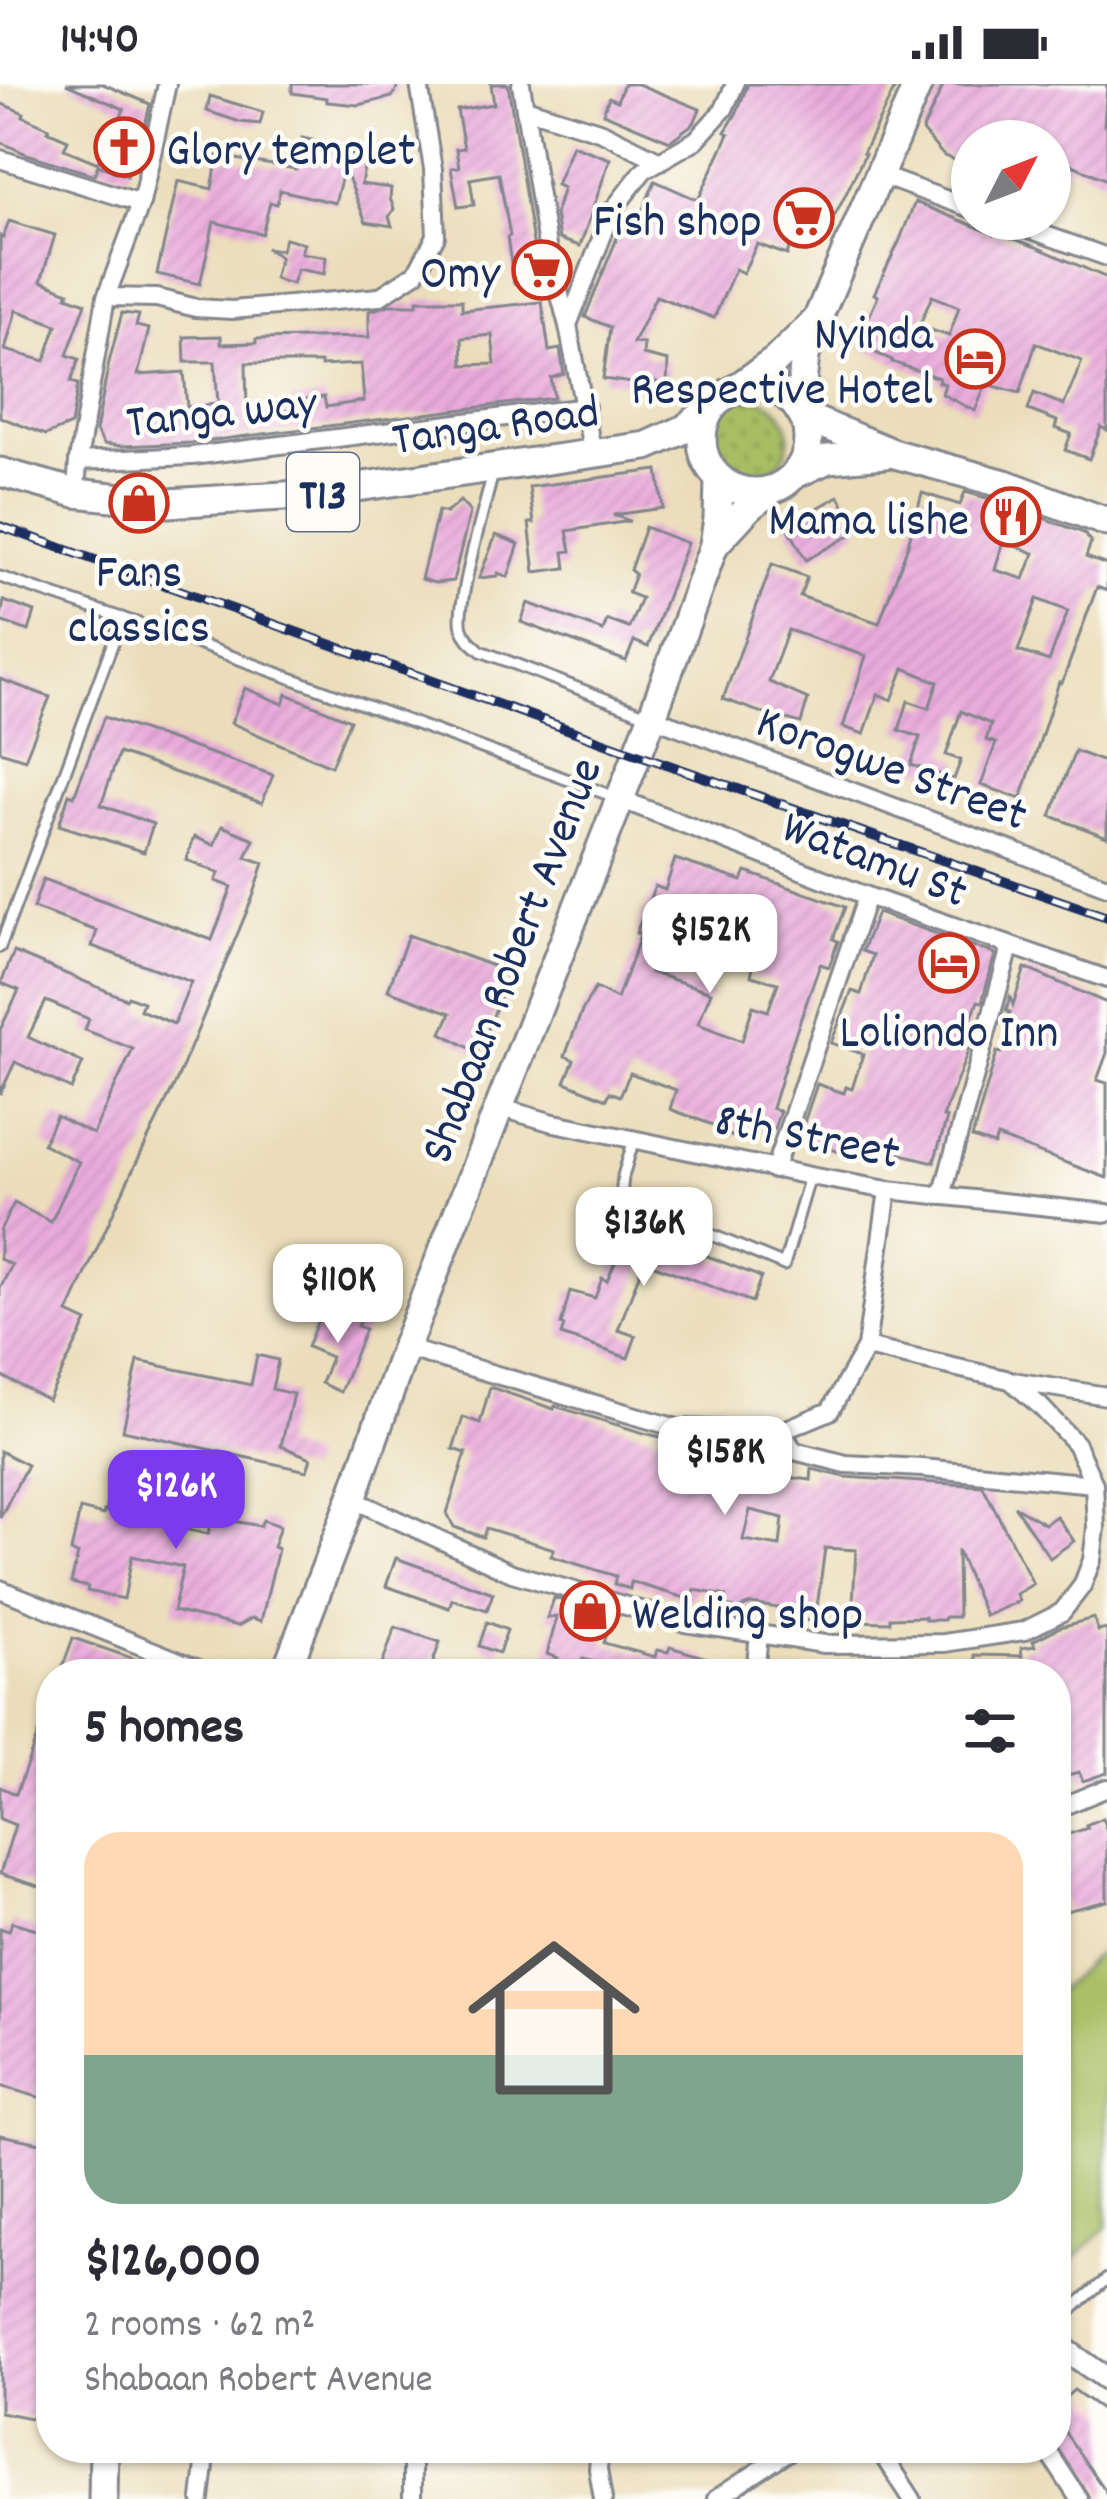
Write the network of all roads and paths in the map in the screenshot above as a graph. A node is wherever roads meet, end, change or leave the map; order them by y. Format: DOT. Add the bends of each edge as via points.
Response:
graph roads {
  1 [pos="166,84"];
  2 [pos="419,84"];
  3 [pos="521,84"];
  4 [pos="735,84"];
  5 [pos="919,84"];
  6 [pos="525,109"];
  7 [pos="0,159"];
  8 [pos="660,161"];
  9 [pos="879,175"];
  10 [pos="951,201"];
  11 [pos="141,203"];
  12 [pos="1060,240"];
  13 [pos="1107,257"];
  14 [pos="106,297"];
  15 [pos="817,320"];
  16 [pos="568,326"];
  17 [pos="722,399"];
  18 [pos="586,407"];
  19 [pos="801,413"];
  20 [pos="647,446"];
  21 [pos="593,454"];
  22 [pos="895,454"];
  23 [pos="78,461"];
  24 [pos="494,468"];
  25 [pos="0,472"];
  26 [pos="795,474"];
  27 [pos="715,475"];
  28 [pos="770,490"];
  29 [pos="76,493"];
  30 [pos="1107,522"];
  31 [pos="713,545"];
  32 [pos="0,577"];
  33 [pos="122,618"];
  34 [pos="652,717"];
  35 [pos="620,799"];
  36 [pos="1107,886"];
  37 [pos="867,896"];
  38 [pos="0,947"];
  39 [pos="1010,947"];
  40 [pos="1107,979"];
  41 [pos="498,1107"];
  42 [pos="634,1139"];
  43 [pos="774,1170"];
  44 [pos="810,1176"];
  45 [pos="888,1190"];
  46 [pos="942,1196"];
  47 [pos="1107,1214"];
  48 [pos="866,1347"];
  49 [pos="405,1348"];
  50 [pos="1010,1380"];
  51 [pos="1107,1396"];
  52 [pos="782,1431"];
  53 [pos="1094,1484"];
  54 [pos="352,1499"];
  55 [pos="0,1589"];
  56 [pos="759,1634"];
  57 [pos="174,1659"];
  58 [pos="290,1659"];
  59 [pos="756,1659"];
  60 [pos="1107,1788"];
  61 [pos="1071,1803"];
  62 [pos="1107,2279"];
  63 [pos="1071,2311"];
  64 [pos="1071,2353"];
  65 [pos="1107,2379"];
  66 [pos="104,2463"];
  67 [pos="205,2463"];
  68 [pos="412,2463"];
  69 [pos="598,2463"];
  70 [pos="775,2463"];
  71 [pos="888,2463"];
  72 [pos="1056,2463"];
  73 [pos="736,2494"];
  74 [pos="103,2499"];
  75 [pos="201,2499"];
  76 [pos="412,2499"];
  77 [pos="603,2499"];
  78 [pos="716,2499"];
  79 [pos="911,2499"];
  80 [pos="1079,2499"];
  1 -- 11 [label="street"];
  2 -- 14 [label="street" via="436,236 416,273 379,297 232,310"];
  3 -- 6 [label="street"];
  4 -- 8 [label="street" via="696,140"];
  5 -- 9 [label="main road, T13"];
  6 -- 8 [label="street" via="602,132"];
  6 -- 16 [label="street"];
  7 -- 11 [label="street"];
  8 -- 16 [label="street" via="612,211"];
  9 -- 10 [label="street"];
  9 -- 15 [label="main road, T13"];
  11 -- 14 [label="street"];
  12 -- 13 [label="street"];
  14 -- 23 [label="street"];
  15 -- 17 [label="main road, T13"];
  15 -- 19 [label="main road, T13"];
  16 -- 18 [label="street"];
  17 -- 19 [label="main road" via="751,386 770,388"];
  17 -- 20 [label="main road, T13"];
  17 -- 27 [label="main road" via="702,428"];
  18 -- 21 [label="street"];
  18 -- 23 [label="street, Tanga way" via="192,455"];
  19 -- 22 [label="main road"];
  19 -- 26 [label="main road, T13" via="808,436"];
  20 -- 21 [label="main road, Tanga Road / T13"];
  20 -- 27 [label="main road, T13"];
  21 -- 24 [label="main road, Tanga Road / T13"];
  22 -- 26 [label="main road" via="827,459"];
  22 -- 30 [label="main road"];
  23 -- 29 [label="street"];
  24 -- 29 [label="main road, Tanga Road / T13" via="301,495 168,503"];
  24 -- 34 [label="lane" via="463,599 460,624 469,641"];
  25 -- 29 [label="main road, Tanga Road / T13"];
  26 -- 28 [label="main road"];
  27 -- 28 [label="main road, T13" via="740,491"];
  27 -- 31 [label="main road"];
  28 -- 31 [label="main road"];
  31 -- 34 [label="main road, Shabaan Robert Avenue"];
  32 -- 33 [label="lane"];
  33 -- 35 [label="lane"];
  33 -- 38 [label="lane"];
  34 -- 35 [label="main road, Shabaan Robert Avenue"];
  34 -- 36 [label="street, Korogwe Street"];
  35 -- 37 [label="street, Watamu St"];
  35 -- 41 [label="main road, Shabaan Robert Avenue"];
  37 -- 39 [label="street, Watamu St"];
  37 -- 43 [label="street"];
  39 -- 40 [label="street, Watamu St"];
  39 -- 46 [label="street"];
  41 -- 42 [label="street, 8th Street"];
  41 -- 49 [label="main road, Shabaan Robert Avenue"];
  42 -- 43 [label="street, 8th Street"];
  42 -- 44 [label="lane" via="621,1197 784,1265"];
  43 -- 44 [label="street, 8th Street"];
  44 -- 45 [label="street, 8th Street"];
  45 -- 46 [label="street, 8th Street"];
  45 -- 48 [label="street"];
  46 -- 47 [label="street, 8th Street"];
  48 -- 50 [label="street"];
  48 -- 52 [label="street" via="830,1411"];
  49 -- 52 [label="street" via="677,1428"];
  49 -- 54 [label="main road, Shabaan Robert Avenue"];
  50 -- 51 [label="street"];
  50 -- 53 [label="street" via="1076,1444"];
  52 -- 53 [label="street" via="794,1450 845,1463"];
  53 -- 56 [label="street" via="1096,1528 1082,1586 1062,1612 1024,1630 944,1643 824,1644"];
  54 -- 56 [label="street" via="512,1573 685,1623"];
  54 -- 58 [label="main road, Shabaan Robert Avenue"];
  55 -- 57 [label="street"];
  56 -- 59 [label="street"];
  60 -- 61 [label="street"];
  62 -- 63 [label="lane"];
  64 -- 65 [label="street"];
  66 -- 74 [label="main road"];
  67 -- 75 [label="street"];
  68 -- 76 [label="street"];
  69 -- 77 [label="street"];
  70 -- 73 [label="street"];
  71 -- 79 [label="street"];
  72 -- 80 [label="street"];
  73 -- 78 [label="street"];
}
